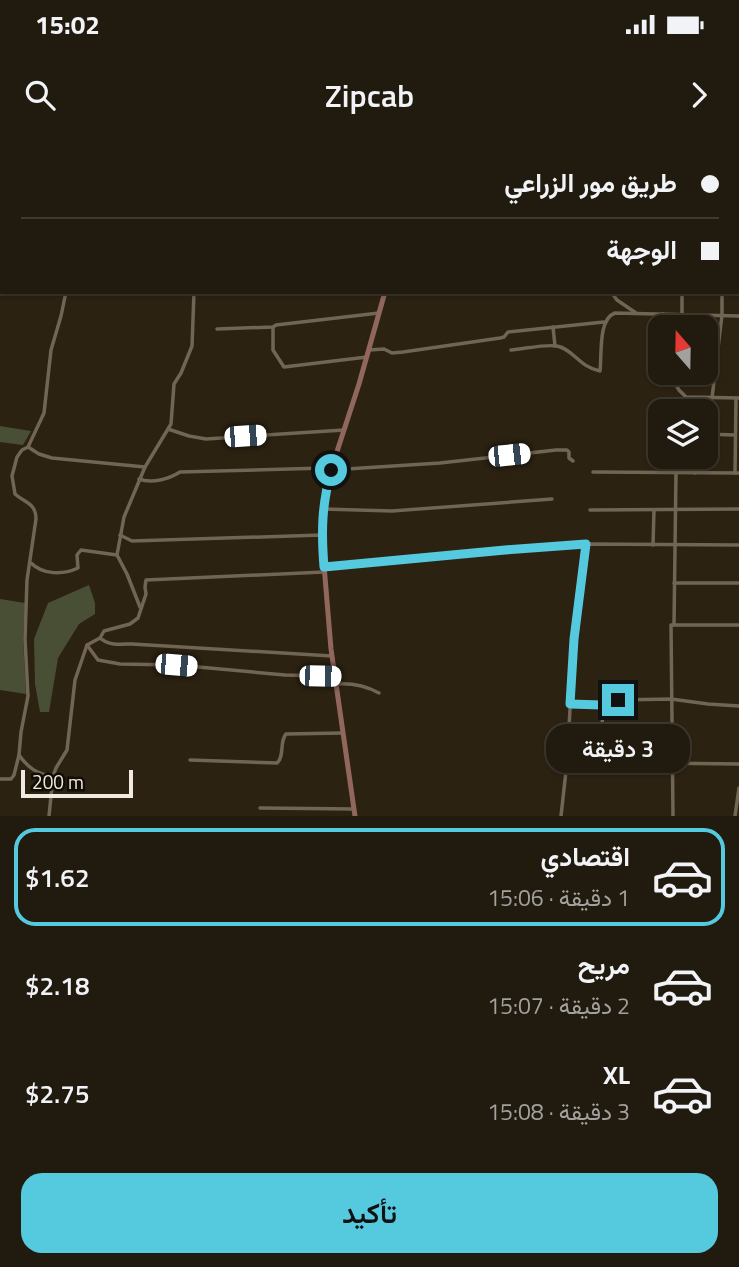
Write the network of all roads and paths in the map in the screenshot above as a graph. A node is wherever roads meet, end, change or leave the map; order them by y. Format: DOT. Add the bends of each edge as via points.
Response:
graph roads {
  1 [pos="66,294"];
  2 [pos="194,294"];
  3 [pos="385,294"];
  4 [pos="612,294"];
  5 [pos="682,294"];
  6 [pos="722,294"];
  7 [pos="379,313"];
  8 [pos="636,313"];
  9 [pos="663,314"];
  10 [pos="682,314"];
  11 [pos="722,316"];
  12 [pos="739,316"];
  13 [pos="604,322"];
  14 [pos="273,327"];
  15 [pos="553,327"];
  16 [pos="217,329"];
  17 [pos="555,346"];
  18 [pos="511,350"];
  19 [pos="368,353"];
  20 [pos="676,385"];
  21 [pos="698,398"];
  22 [pos="712,398"];
  23 [pos="737,398"];
  24 [pos="737,414"];
  25 [pos="168,429"];
  26 [pos="344,430"];
  27 [pos="718,434"];
  28 [pos="735,435"];
  29 [pos="28,447"];
  30 [pos="573,461"];
  31 [pos="145,467"];
  32 [pos="695,469"];
  33 [pos="331,470"];
  34 [pos="593,472"];
  35 [pos="676,473"];
  36 [pos="695,473"];
  37 [pos="737,473"];
  38 [pos="139,479"];
  39 [pos="552,499"];
  40 [pos="323,509"];
  41 [pos="739,509"];
  42 [pos="590,510"];
  43 [pos="654,510"];
  44 [pos="675,510"];
  45 [pos="120,535"];
  46 [pos="322,535"];
  47 [pos="586,544"];
  48 [pos="653,545"];
  49 [pos="674,545"];
  50 [pos="739,545"];
  51 [pos="117,555"];
  52 [pos="30,562"];
  53 [pos="324,569"];
  54 [pos="674,583"];
  55 [pos="739,583"];
  56 [pos="141,608"];
  57 [pos="674,625"];
  58 [pos="739,625"];
  59 [pos="100,638"];
  60 [pos="87,645"];
  61 [pos="332,656"];
  62 [pos="334,676"];
  63 [pos="335,685"];
  64 [pos="379,693"];
  65 [pos="671,699"];
  66 [pos="570,704"];
  67 [pos="602,705"];
  68 [pos="739,706"];
  69 [pos="343,733"];
  70 [pos="19,754"];
  71 [pos="190,760"];
  72 [pos="567,762"];
  73 [pos="603,763"];
  74 [pos="673,764"];
  75 [pos="739,764"];
  76 [pos="53,776"];
  77 [pos="0,779"];
  78 [pos="739,788"];
  79 [pos="260,808"];
  80 [pos="355,812"];
  81 [pos="50,816"];
  82 [pos="561,816"];
  83 [pos="673,816"];
  84 [pos="736,816"];
  1 -- 29 [label="street" via="51,350 44,413"];
  2 -- 25 [label="street" via="192,346 174,384"];
  3 -- 7 [label="street"];
  4 -- 8 [label="street"];
  5 -- 10 [label="street"];
  6 -- 11 [label="street"];
  7 -- 14 [label="street"];
  7 -- 19 [label="street"];
  8 -- 9 [label="street"];
  8 -- 13 [label="street" via="615,313"];
  9 -- 10 [label="street"];
  10 -- 11 [label="street"];
  11 -- 12 [label="street"];
  11 -- 22 [label="street"];
  13 -- 15 [label="street"];
  13 -- 17 [label="street" via="600,370 588,368"];
  14 -- 16 [label="street"];
  14 -- 19 [label="street" via="273,350 284,367"];
  15 -- 17 [label="street"];
  15 -- 19 [label="street" via="403,352 384,349"];
  17 -- 18 [label="street"];
  19 -- 26 [label="street"];
  20 -- 21 [label="street" via="687,397"];
  21 -- 22 [label="street"];
  22 -- 23 [label="street"];
  23 -- 24 [label="street"];
  24 -- 28 [label="street"];
  25 -- 26 [label="street" via="206,439"];
  25 -- 31 [label="street"];
  26 -- 33 [label="street"];
  27 -- 28 [label="street"];
  28 -- 37 [label="street"];
  29 -- 31 [label="street" via="52,457"];
  29 -- 52 [label="street" via="17,457 12,476 15,494 35,510"];
  30 -- 33 [label="street" via="567,450 556,450"];
  31 -- 38 [label="street"];
  32 -- 36 [label="street"];
  33 -- 38 [label="street" via="180,472 146,482"];
  33 -- 40 [label="street"];
  34 -- 35 [label="street"];
  35 -- 36 [label="street"];
  35 -- 44 [label="street"];
  36 -- 37 [label="street"];
  38 -- 45 [label="street"];
  39 -- 40 [label="street" via="392,511"];
  40 -- 46 [label="street"];
  41 -- 44 [label="street"];
  42 -- 43 [label="street"];
  43 -- 44 [label="street"];
  43 -- 48 [label="street"];
  44 -- 49 [label="street"];
  45 -- 46 [label="street" via="132,541"];
  45 -- 51 [label="street"];
  46 -- 53 [label="street"];
  47 -- 48 [label="street"];
  47 -- 53 [label="street"];
  47 -- 66 [label="street"];
  48 -- 49 [label="street"];
  49 -- 50 [label="street"];
  49 -- 54 [label="street"];
  51 -- 52 [label="street" via="81,550 78,568 62,572 46,572"];
  51 -- 56 [label="street"];
  52 -- 70 [label="street" via="25,639 28,696"];
  53 -- 56 [label="street" via="146,580"];
  53 -- 61 [label="street"];
  54 -- 55 [label="street"];
  54 -- 57 [label="street"];
  56 -- 59 [label="street" via="130,624 103,631"];
  57 -- 58 [label="street"];
  57 -- 65 [label="street"];
  59 -- 60 [label="street"];
  59 -- 61 [label="street" via="105,643"];
  60 -- 62 [label="street" via="98,660 120,664"];
  60 -- 76 [label="street" via="75,680 67,750"];
  61 -- 62 [label="street"];
  62 -- 63 [label="street"];
  63 -- 64 [label="street" via="366,686"];
  63 -- 69 [label="street"];
  65 -- 67 [label="street" via="618,700"];
  65 -- 68 [label="street"];
  65 -- 74 [label="street"];
  66 -- 67 [label="street"];
  66 -- 72 [label="street"];
  67 -- 73 [label="street"];
  69 -- 71 [label="street" via="286,734 277,762"];
  69 -- 80 [label="street"];
  70 -- 76 [label="street" via="29,768"];
  70 -- 77 [label="street" via="12,778"];
  72 -- 73 [label="street"];
  72 -- 82 [label="street"];
  73 -- 74 [label="street"];
  74 -- 75 [label="street"];
  74 -- 83 [label="street"];
  76 -- 81 [label="street"];
  78 -- 84 [label="street"];
  79 -- 80 [label="street"];
}
